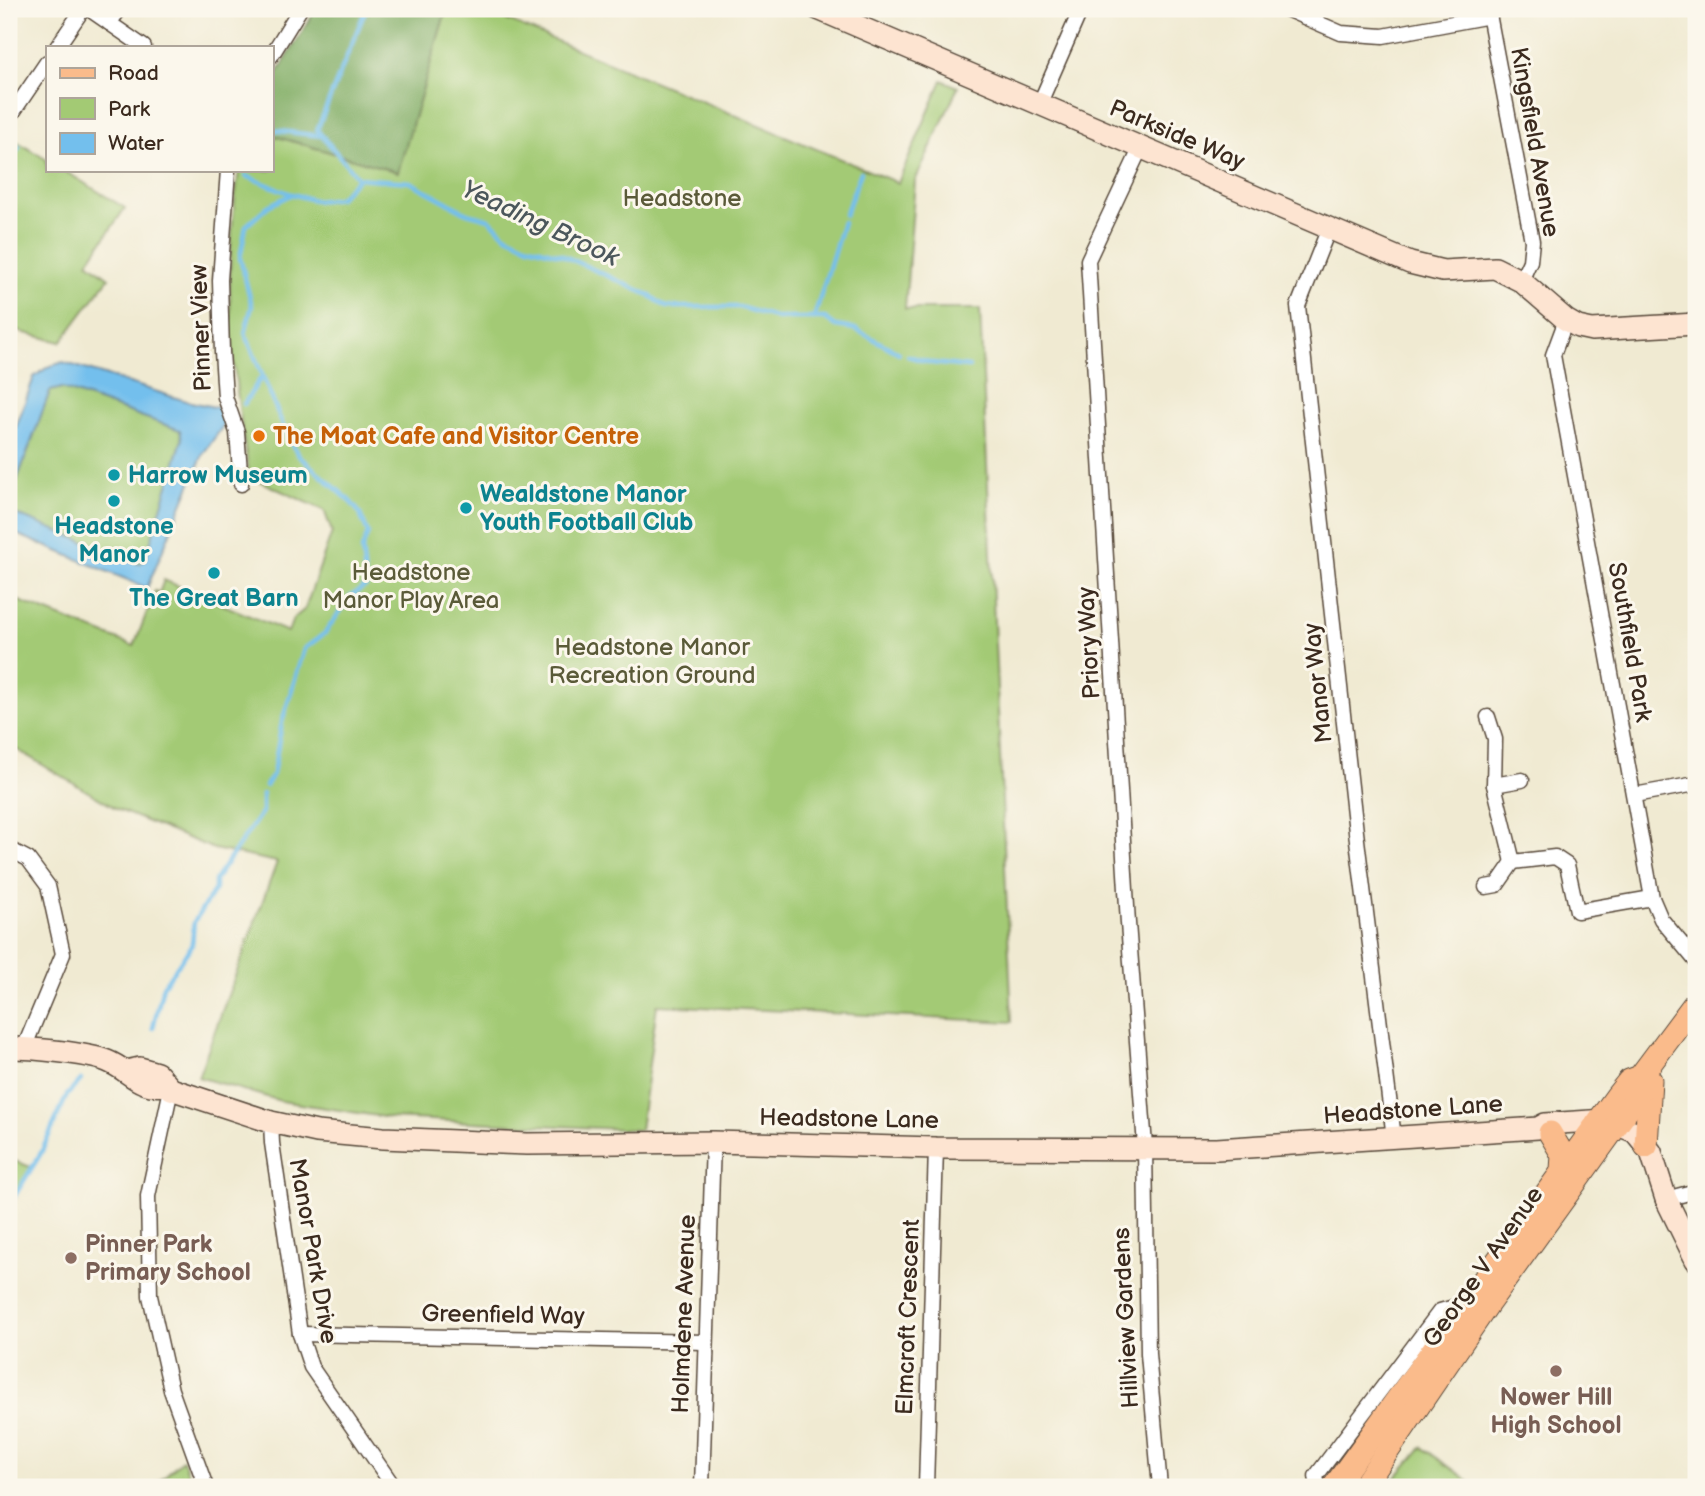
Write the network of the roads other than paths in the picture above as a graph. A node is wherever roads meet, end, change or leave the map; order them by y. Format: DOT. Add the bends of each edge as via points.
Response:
graph roads {
  1 [pos="86,9"];
  2 [pos="120,9"];
  3 [pos="300,9"];
  4 [pos="818,9"];
  5 [pos="1081,9"];
  6 [pos="1286,9"];
  7 [pos="1489,12"];
  8 [pos="109,23"];
  9 [pos="58,46"];
  10 [pos="143,46"];
  11 [pos="273,53"];
  12 [pos="46,63"];
  13 [pos="1039,105"];
  14 [pos="9,118"];
  15 [pos="1140,147"];
  16 [pos="228,172"];
  17 [pos="1329,229"];
  18 [pos="1521,281"];
  19 [pos="1566,320"];
  20 [pos="1696,324"];
  21 [pos="241,484"];
  22 [pos="1488,717"];
  23 [pos="1522,780"];
  24 [pos="1696,784"];
  25 [pos="1494,785"];
  26 [pos="1634,795"];
  27 [pos="9,849"];
  28 [pos="1513,862"];
  29 [pos="1486,887"];
  30 [pos="1652,898"];
  31 [pos="1696,961"];
  32 [pos="1696,1002"];
  33 [pos="16,1048"];
  34 [pos="1645,1070"];
  35 [pos="168,1087"];
  36 [pos="271,1122"];
  37 [pos="1603,1128"];
  38 [pos="1544,1130"];
  39 [pos="1394,1138"];
  40 [pos="713,1142"];
  41 [pos="1145,1146"];
  42 [pos="936,1148"];
  43 [pos="1649,1153"];
  44 [pos="1562,1170"];
  45 [pos="1696,1191"];
  46 [pos="1666,1199"];
  47 [pos="1696,1260"];
  48 [pos="1469,1303"];
  49 [pos="300,1334"];
  50 [pos="706,1342"];
  51 [pos="1372,1434"];
  52 [pos="1397,1439"];
  53 [pos="206,1487"];
  54 [pos="394,1487"];
  55 [pos="702,1487"];
  56 [pos="926,1487"];
  57 [pos="1160,1487"];
  58 [pos="1318,1487"];
  59 [pos="1334,1487"];
  60 [pos="1363,1487"];
  1 -- 8 [label="street"];
  1 -- 9 [label="street"];
  2 -- 8 [label="street"];
  3 -- 11 [label="street"];
  4 -- 13 [label="street, Parkside Way"];
  5 -- 13 [label="street"];
  6 -- 7 [label="street" via="1341,33 1383,36"];
  7 -- 18 [label="street, Kingsfield Avenue" via="1532,241"];
  8 -- 10 [label="street"];
  12 -- 14 [label="street"];
  13 -- 15 [label="street, Parkside Way"];
  15 -- 17 [label="street, Parkside Way"];
  15 -- 41 [label="street, Priory Way" via="1088,260"];
  16 -- 21 [label="street, Pinner View" via="220,280 222,352"];
  17 -- 18 [label="street, Parkside Way" via="1425,268 1485,267"];
  17 -- 39 [label="street, Manor Way" via="1298,306"];
  18 -- 19 [label="street, Parkside Way"];
  19 -- 20 [label="street" via="1592,330"];
  19 -- 26 [label="street, Southfield Park" via="1553,355"];
  22 -- 25 [label="street" via="1495,738"];
  23 -- 25 [label="street"];
  24 -- 26 [label="street"];
  25 -- 28 [label="street"];
  26 -- 30 [label="street, Southfield Park"];
  27 -- 33 [label="street" via="28,859 47,886 63,954"];
  28 -- 29 [label="street" via="1497,885"];
  28 -- 30 [label="street" via="1555,857 1567,865 1577,911"];
  30 -- 31 [label="street, Southfield Park" via="1661,919"];
  32 -- 34 [label="main road"];
  33 -- 35 [label="street, Headstone Lane" via="105,1060 126,1071 141,1068 157,1073"];
  34 -- 37 [label="main road" via="1629,1080"];
  34 -- 43 [label="main road"];
  35 -- 36 [label="street, Headstone Lane"];
  35 -- 53 [label="street" via="148,1196 150,1296 171,1390"];
  36 -- 40 [label="street, Headstone Lane" via="383,1138 527,1144"];
  36 -- 49 [label="street, Manor Park Drive"];
  37 -- 38 [label="street, Headstone Lane"];
  37 -- 43 [label="street" via="1643,1158"];
  37 -- 44 [label="main road, George V Avenue"];
  37 -- 52 [label="main road, George V Avenue"];
  38 -- 39 [label="street, Headstone Lane"];
  38 -- 44 [label="main road" via="1563,1155"];
  39 -- 41 [label="street, Headstone Lane" via="1217,1149"];
  40 -- 42 [label="street, Headstone Lane"];
  40 -- 50 [label="street, Holmdene Avenue"];
  41 -- 42 [label="street, Headstone Lane"];
  41 -- 57 [label="street, Hillview Gardens" via="1148,1354"];
  42 -- 56 [label="street, Elmcroft Crescent"];
  43 -- 46 [label="street"];
  44 -- 48 [label="main road, George V Avenue"];
  45 -- 46 [label="street"];
  46 -- 47 [label="street"];
  48 -- 51 [label="main road, George V Avenue"];
  48 -- 58 [label="street, George V Avenue" via="1440,1311 1317,1476"];
  49 -- 50 [label="street, Greenfield Way"];
  49 -- 54 [label="street, Manor Park Drive" via="311,1367"];
  50 -- 55 [label="street, Holmdene Avenue"];
  51 -- 52 [label="main road"];
  51 -- 59 [label="main road, George V Avenue"];
  52 -- 60 [label="main road, George V Avenue"];
}
